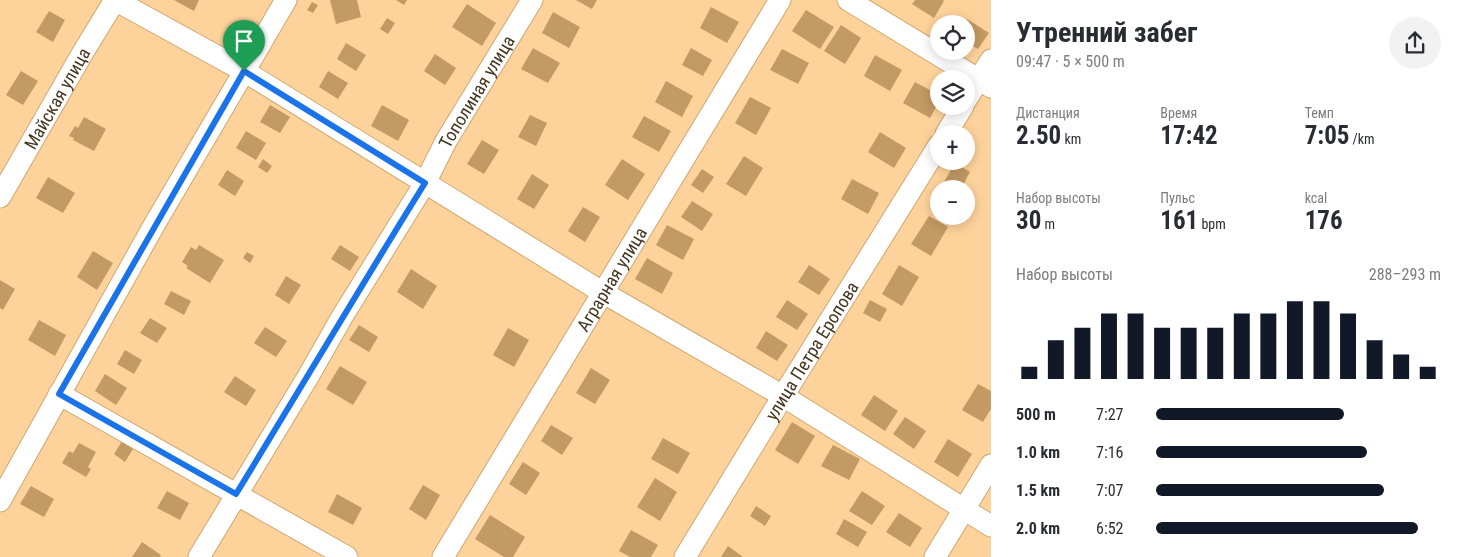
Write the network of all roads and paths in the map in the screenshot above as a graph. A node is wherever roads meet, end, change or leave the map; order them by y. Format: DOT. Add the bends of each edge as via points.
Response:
graph roads {
  1 [pos="115,0"];
  2 [pos="286,0"];
  3 [pos="532,0"];
  4 [pos="780,0"];
  5 [pos="848,0"];
  6 [pos="991,60"];
  7 [pos="244,71"];
  8 [pos="985,83"];
  9 [pos="975,92"];
  10 [pos="930,159"];
  11 [pos="425,183"];
  12 [pos="0,197"];
  13 [pos="602,292"];
  14 [pos="59,394"];
  15 [pos="783,396"];
  16 [pos="991,465"];
  17 [pos="236,494"];
  18 [pos="0,501"];
  19 [pos="964,509"];
  20 [pos="991,526"];
  21 [pos="199,557"];
  22 [pos="347,557"];
  23 [pos="442,557"];
  24 [pos="685,557"];
  25 [pos="935,557"];
  1 -- 7 [label="street"];
  1 -- 12 [label="street, Майская улица"];
  2 -- 7 [label="street"];
  3 -- 11 [label="street, Тополиная улица" via="446,141"];
  4 -- 13 [label="street, Аграрная улица"];
  5 -- 8 [label="street"];
  6 -- 8 [label="street"];
  7 -- 11 [label="street"];
  7 -- 14 [label="street"];
  8 -- 9 [label="street"];
  10 -- 15 [label="street, улица Петра Еропова"];
  11 -- 13 [label="street"];
  11 -- 17 [label="street, Тополиная улица"];
  13 -- 15 [label="street"];
  13 -- 23 [label="street, Аграрная улица"];
  14 -- 17 [label="street"];
  14 -- 18 [label="street"];
  15 -- 19 [label="street"];
  15 -- 24 [label="street, улица Петра Еропова"];
  16 -- 19 [label="street"];
  17 -- 21 [label="street, Тополиная улица"];
  17 -- 22 [label="street"];
  19 -- 20 [label="street"];
  19 -- 25 [label="street"];
}
